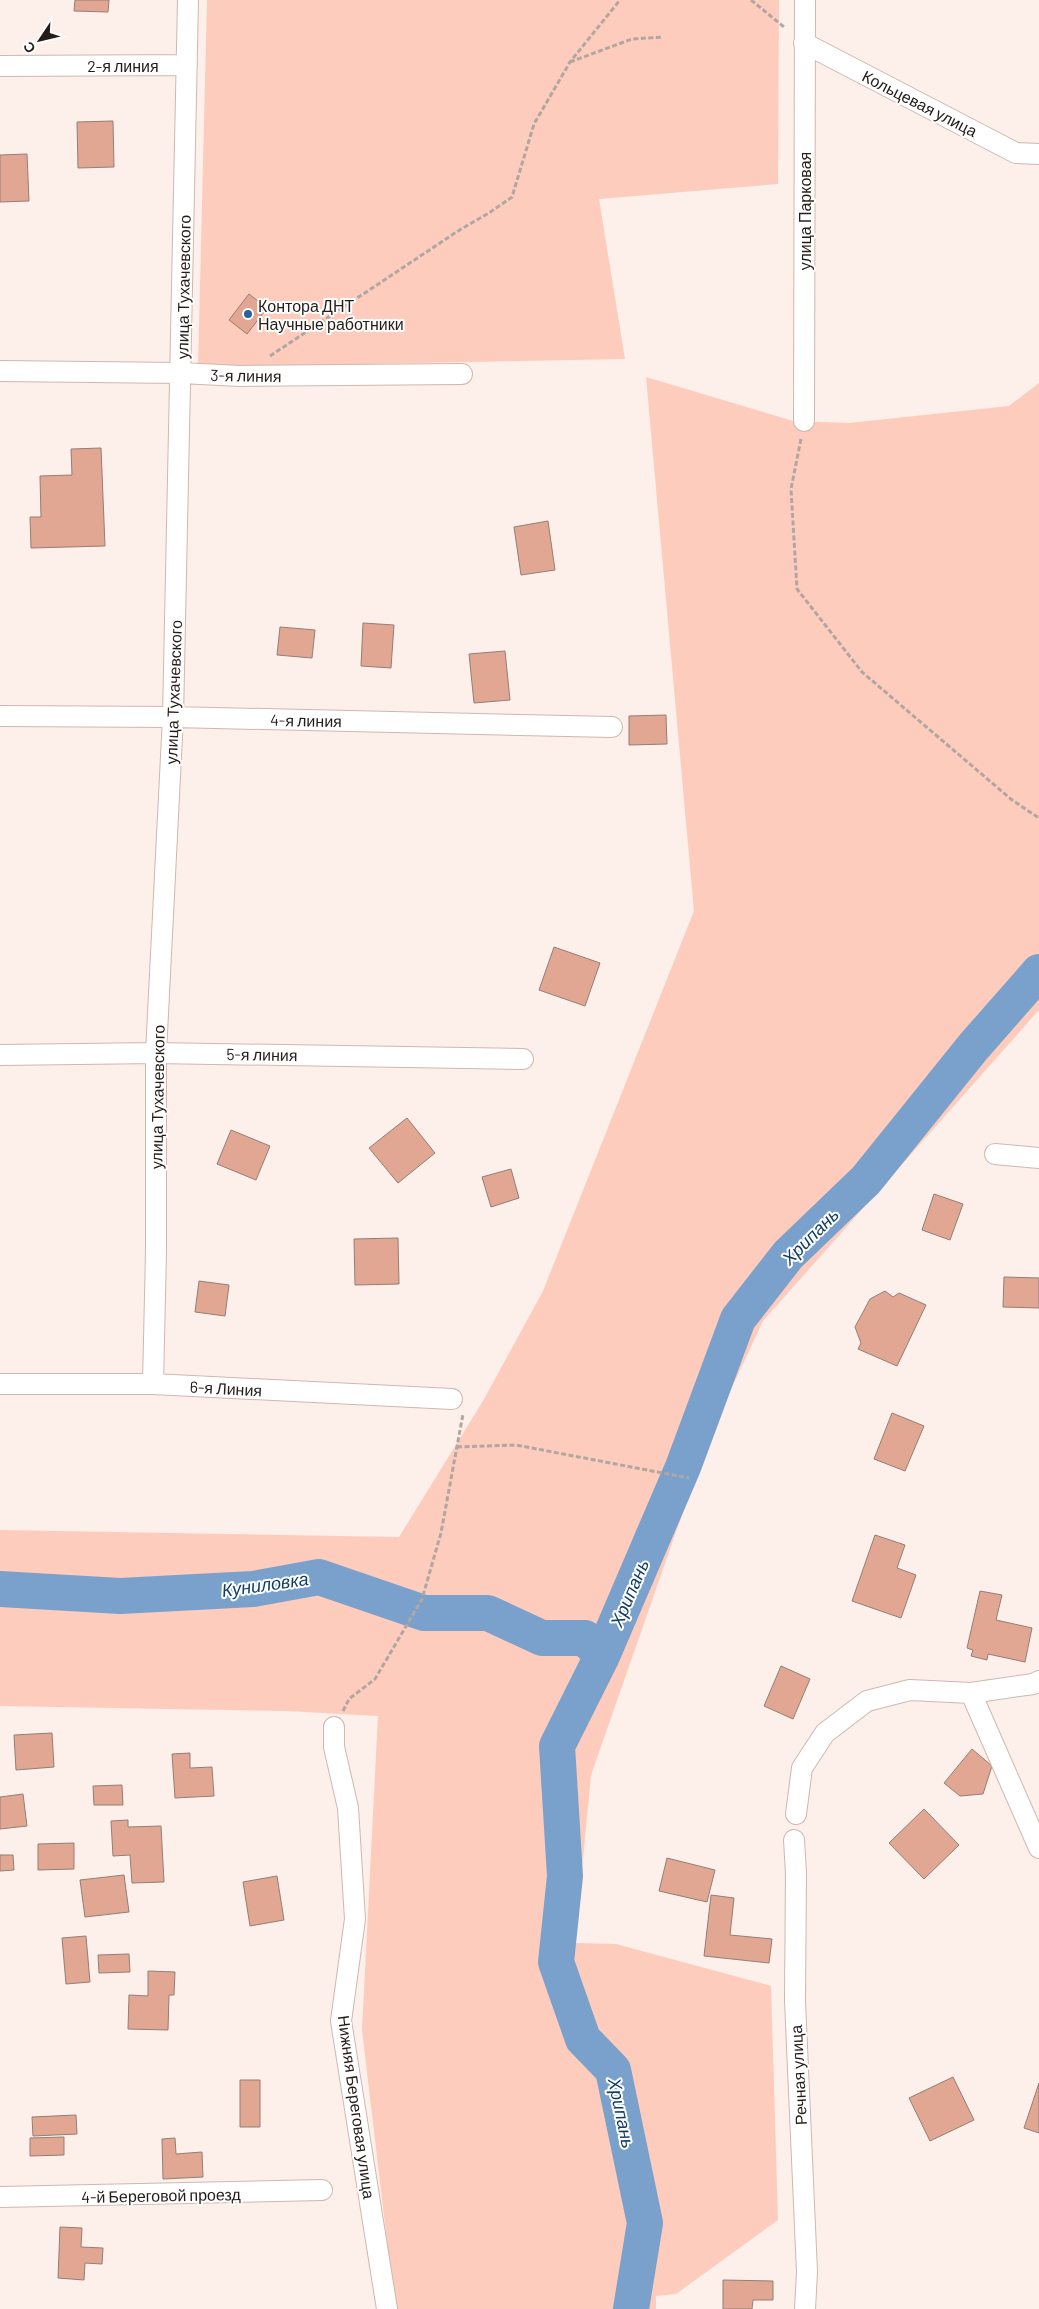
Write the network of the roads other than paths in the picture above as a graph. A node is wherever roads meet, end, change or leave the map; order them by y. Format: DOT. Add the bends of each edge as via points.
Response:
graph roads {
  1 [pos="188,0"];
  2 [pos="805,0"];
  3 [pos="804,43"];
  4 [pos="187,65"];
  5 [pos="0,66"];
  6 [pos="1039,154"];
  7 [pos="0,371"];
  8 [pos="182,373"];
  9 [pos="462,374"];
  10 [pos="804,421"];
  11 [pos="0,716"];
  12 [pos="173,717"];
  13 [pos="612,727"];
  14 [pos="156,1053"];
  15 [pos="0,1055"];
  16 [pos="523,1059"];
  17 [pos="995,1154"];
  18 [pos="1039,1158"];
  19 [pos="0,1384"];
  20 [pos="153,1384"];
  21 [pos="452,1399"];
  22 [pos="1039,1680"];
  23 [pos="971,1693"];
  24 [pos="334,1727"];
  25 [pos="796,1814"];
  26 [pos="794,1840"];
  27 [pos="1039,1848"];
  28 [pos="322,2190"];
  29 [pos="0,2197"];
  30 [pos="387,2309"];
  31 [pos="805,2309"];
  1 -- 4 [label="street, улица Тухачевского"];
  2 -- 3 [label="street, улица Парковая"];
  3 -- 6 [label="street, Кольцевая улица" via="1016,153"];
  3 -- 10 [label="street, улица Парковая"];
  4 -- 5 [label="street, 2-я линия"];
  4 -- 8 [label="street, улица Тухачевского"];
  7 -- 8 [label="street, 3-я линия"];
  8 -- 9 [label="street, 3-я линия" via="240,376"];
  8 -- 12 [label="street, улица Тухачевского"];
  11 -- 12 [label="street, 4-я линия"];
  12 -- 13 [label="street, 4-я линия"];
  12 -- 14 [label="street, улица Тухачевского"];
  14 -- 15 [label="street, 5-я линия"];
  14 -- 16 [label="street, 5-я линия"];
  14 -- 20 [label="street, улица Тухачевского"];
  17 -- 18 [label="street"];
  19 -- 20 [label="street, 6-я Линия"];
  20 -- 21 [label="street, 6-я Линия"];
  22 -- 23 [label="street" via="1033,1684"];
  23 -- 25 [label="street" via="910,1690 867,1701 826,1733 802,1768"];
  23 -- 27 [label="street"];
  24 -- 30 [label="street, Нижняя Береговая улица" via="334,1747 348,1808 355,1919 341,2021"];
  26 -- 31 [label="street, Речная улица" via="795,2001 807,2272"];
  28 -- 29 [label="street, 4-й Береговой проезд"];
}
